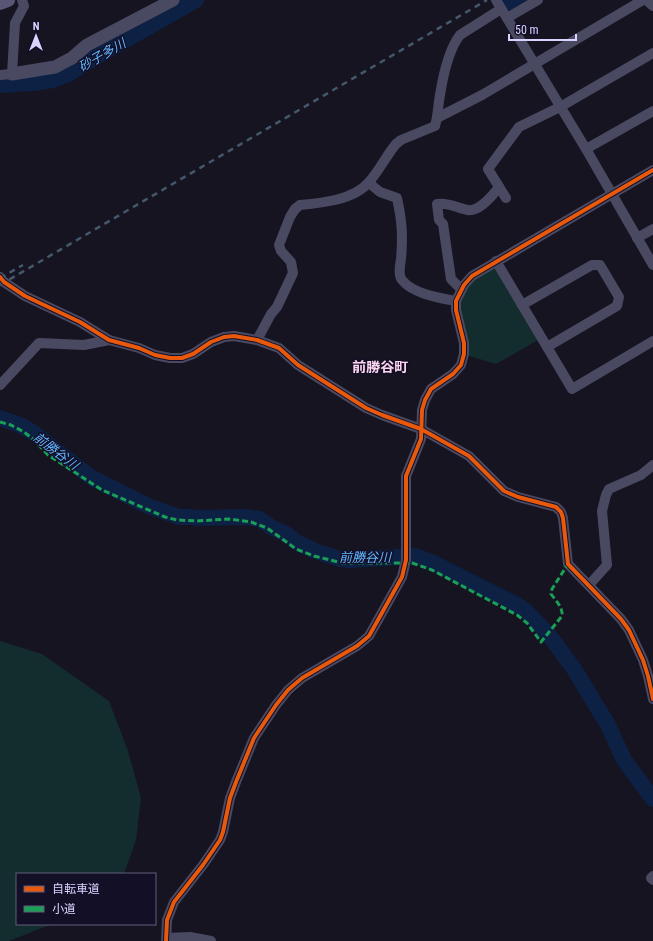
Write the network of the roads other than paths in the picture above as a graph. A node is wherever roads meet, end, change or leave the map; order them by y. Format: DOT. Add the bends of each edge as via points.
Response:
graph roads {
  1 [pos="8,0"];
  2 [pos="22,0"];
  3 [pos="173,0"];
  4 [pos="538,0"];
  5 [pos="643,0"];
  6 [pos="646,0"];
  7 [pos="0,3"];
  8 [pos="499,4"];
  9 [pos="653,6"];
  10 [pos="507,18"];
  11 [pos="653,53"];
  12 [pos="534,63"];
  13 [pos="6,75"];
  14 [pos="560,106"];
  15 [pos="653,111"];
  16 [pos="437,118"];
  17 [pos="586,150"];
  18 [pos="653,170"];
  19 [pos="369,183"];
  20 [pos="499,187"];
  21 [pos="612,194"];
  22 [pos="506,198"];
  23 [pos="653,229"];
  24 [pos="638,238"];
  25 [pos="496,261"];
  26 [pos="653,264"];
  27 [pos="0,277"];
  28 [pos="461,289"];
  29 [pos="456,301"];
  30 [pos="522,305"];
  31 [pos="109,340"];
  32 [pos="257,340"];
  33 [pos="653,341"];
  34 [pos="547,347"];
  35 [pos="0,385"];
  36 [pos="421,429"];
  37 [pos="653,465"];
  38 [pos="589,585"];
  39 [pos="653,699"];
  40 [pos="653,876"];
  41 [pos="653,880"];
  42 [pos="167,940"];
  43 [pos="211,941"];
  1 -- 7 [label="main road"];
  2 -- 13 [label="street" via="24,6 15,23"];
  3 -- 13 [label="street" via="87,45 72,58 55,67"];
  4 -- 10 [label="street"];
  5 -- 12 [label="street"];
  6 -- 9 [label="street"];
  8 -- 10 [label="street"];
  8 -- 16 [label="street" via="456,40 442,86"];
  10 -- 12 [label="street"];
  11 -- 14 [label="street"];
  12 -- 14 [label="street"];
  12 -- 16 [label="street" via="482,95"];
  14 -- 17 [label="street"];
  14 -- 20 [label="street" via="519,126 488,169"];
  15 -- 17 [label="street"];
  16 -- 19 [label="street" via="435,126 396,144"];
  17 -- 21 [label="street"];
  18 -- 21 [label="street"];
  19 -- 29 [label="street" via="380,192 397,198 403,238 400,267 402,280 410,287 430,296"];
  19 -- 32 [label="street" via="345,198 300,205 295,209 279,245 280,251 291,262 293,273"];
  20 -- 22 [label="street"];
  20 -- 28 [label="street" via="488,200 473,210 438,204 451,279"];
  21 -- 24 [label="street"];
  21 -- 25 [label="street"];
  23 -- 24 [label="street"];
  24 -- 26 [label="street"];
  25 -- 28 [label="street" via="472,276"];
  25 -- 30 [label="street"];
  27 -- 31 [label="street" via="24,296 80,322"];
  28 -- 29 [label="street"];
  29 -- 36 [label="street" via="464,343 461,365 454,374 431,390 422,410"];
  30 -- 34 [label="street"];
  30 -- 34 [label="street" via="592,265 600,265 619,297 617,306"];
  31 -- 32 [label="street" via="155,355 182,358 224,337"];
  31 -- 35 [label="street" via="84,345 38,342"];
  32 -- 36 [label="street" via="279,348 298,365 366,408"];
  33 -- 34 [label="street" via="572,389"];
  36 -- 38 [label="street" via="469,456 504,491 556,507 564,518 568,564"];
  36 -- 42 [label="street" via="421,438 406,476 407,547 402,577 369,636 357,646 302,678 288,690 254,738 230,798 220,840 174,902 167,920"];
  37 -- 38 [label="street" via="641,475 609,489 602,511 607,564"];
  38 -- 39 [label="street" via="629,630 647,671"];
  40 -- 41 [label="street"];
  42 -- 43 [label="street" via="190,937"];
}
